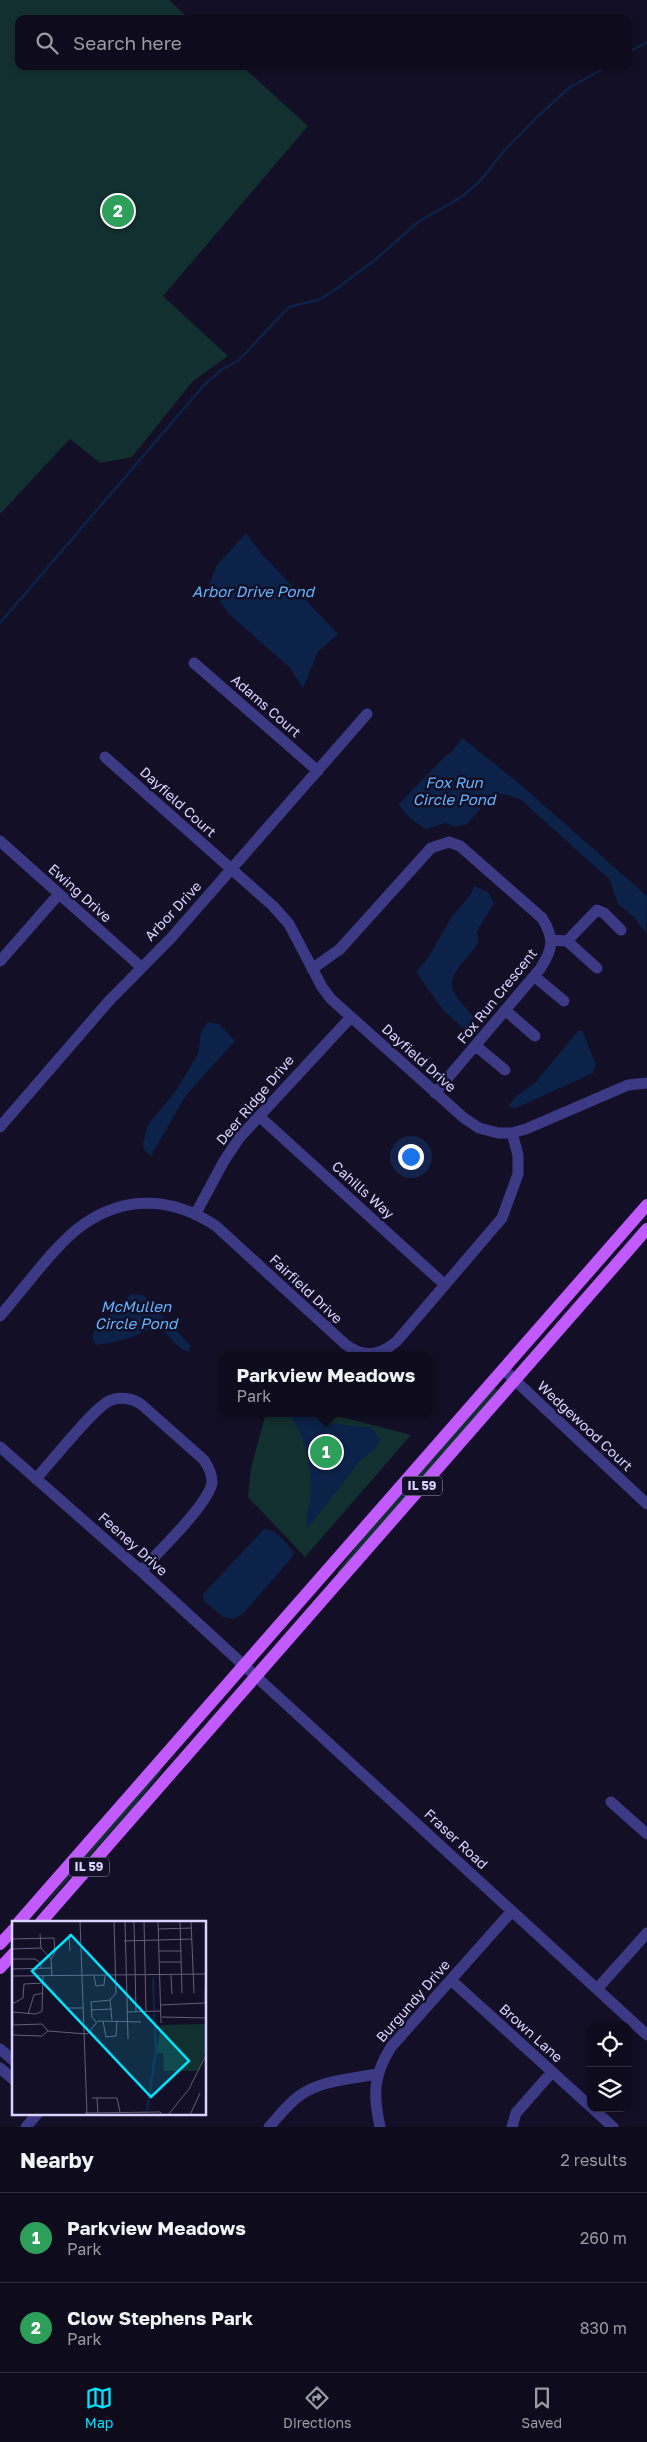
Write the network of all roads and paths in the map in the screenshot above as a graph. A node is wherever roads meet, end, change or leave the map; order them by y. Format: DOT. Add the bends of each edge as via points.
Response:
graph roads {
  1 [pos="194,663"];
  2 [pos="367,714"];
  3 [pos="105,757"];
  4 [pos="318,771"];
  5 [pos="0,841"];
  6 [pos="232,870"];
  7 [pos="59,894"];
  8 [pos="621,930"];
  9 [pos="551,940"];
  10 [pos="567,941"];
  11 [pos="0,961"];
  12 [pos="141,967"];
  13 [pos="597,968"];
  14 [pos="312,969"];
  15 [pos="534,976"];
  16 [pos="564,1002"];
  17 [pos="505,1010"];
  18 [pos="351,1016"];
  19 [pos="535,1036"];
  20 [pos="476,1046"];
  21 [pos="505,1070"];
  22 [pos="647,1083"];
  23 [pos="435,1093"];
  24 [pos="260,1117"];
  25 [pos="0,1127"];
  26 [pos="512,1132"];
  27 [pos="647,1205"];
  28 [pos="196,1213"];
  29 [pos="647,1229"];
  30 [pos="445,1285"];
  31 [pos="0,1316"];
  32 [pos="361,1352"];
  33 [pos="381,1352"];
  34 [pos="503,1370"];
  35 [pos="514,1380"];
  36 [pos="0,1447"];
  37 [pos="36,1479"];
  38 [pos="647,1504"];
  39 [pos="141,1571"];
  40 [pos="244,1666"];
  41 [pos="256,1677"];
  42 [pos="611,1802"];
  43 [pos="647,1834"];
  44 [pos="512,1911"];
  45 [pos="21,1921"];
  46 [pos="42,1921"];
  47 [pos="12,1930"];
  48 [pos="647,1933"];
  49 [pos="0,1944"];
  50 [pos="12,1955"];
  51 [pos="0,1968"];
  52 [pos="451,1980"];
  53 [pos="597,1989"];
  54 [pos="647,2035"];
  55 [pos="0,2049"];
  56 [pos="12,2059"];
  57 [pos="0,2068"];
  58 [pos="552,2072"];
  59 [pos="377,2074"];
  60 [pos="12,2078"];
  61 [pos="587,2104"];
  62 [pos="596,2112"];
  63 [pos="37,2114"];
  64 [pos="26,2127"];
  65 [pos="269,2127"];
  66 [pos="380,2127"];
  67 [pos="512,2127"];
  68 [pos="613,2127"];
  1 -- 4 [label="street, Adams Court"];
  2 -- 4 [label="street, Arbor Drive"];
  3 -- 6 [label="street, Dayfield Court"];
  4 -- 6 [label="street, Arbor Drive"];
  5 -- 7 [label="street, Ewing Drive"];
  6 -- 12 [label="street, Arbor Drive"];
  6 -- 14 [label="street, Dayfield Drive" via="289,924"];
  7 -- 11 [label="street"];
  7 -- 12 [label="street, Ewing Drive"];
  8 -- 10 [label="street" via="597,910"];
  9 -- 10 [label="street"];
  9 -- 14 [label="street, Fox Run Crescent" via="542,918 460,846 449,842 431,848 340,949"];
  9 -- 15 [label="street, Fox Run Crescent" via="551,952"];
  10 -- 13 [label="street"];
  12 -- 25 [label="street, Arbor Drive"];
  14 -- 18 [label="street, Dayfield Drive" via="331,999"];
  15 -- 16 [label="street"];
  15 -- 17 [label="street, Fox Run Crescent"];
  17 -- 19 [label="street"];
  17 -- 20 [label="street, Fox Run Crescent"];
  18 -- 23 [label="street, Dayfield Drive"];
  18 -- 24 [label="street, Deer Ridge Drive"];
  20 -- 21 [label="street"];
  20 -- 23 [label="street, Fox Run Crescent"];
  22 -- 26 [label="street, Dayfield Drive" via="628,1085"];
  23 -- 26 [label="street, Dayfield Drive" via="479,1128 498,1133"];
  24 -- 28 [label="street, Deer Ridge Drive" via="240,1137"];
  24 -- 30 [label="street, Cahills Way"];
  26 -- 30 [label="street, Fairfield Drive" via="518,1155 518,1174 502,1218"];
  27 -- 34 [label="main road, IL 59"];
  28 -- 31 [label="street, Fairfield Drive" via="156,1202 107,1211 84,1224 64,1243"];
  28 -- 32 [label="street, Fairfield Drive" via="216,1226 345,1344"];
  29 -- 35 [label="main road, IL 59"];
  30 -- 33 [label="street, Fairfield Drive" via="390,1347"];
  34 -- 35 [label="street, Wedgewood Court"];
  34 -- 40 [label="main road, IL 59"];
  35 -- 38 [label="street, Wedgewood Court"];
  35 -- 41 [label="main road, IL 59"];
  36 -- 37 [label="street, Feeney Drive"];
  37 -- 39 [label="street, Feeney Drive"];
  37 -- 39 [label="street" via="106,1402 124,1398 134,1399 142,1405 204,1460 212,1482 204,1500"];
  39 -- 40 [label="street, Feeney Drive"];
  40 -- 41 [label="street, Fraser Road"];
  40 -- 45 [label="main road, IL 59"];
  41 -- 44 [label="street, Fraser Road"];
  41 -- 46 [label="main road, IL 59"];
  42 -- 43 [label="street"];
  44 -- 52 [label="street, Burgundy Drive"];
  44 -- 53 [label="street, Fraser Road"];
  47 -- 49 [label="main road"];
  48 -- 53 [label="street"];
  50 -- 51 [label="main road"];
  52 -- 58 [label="street, Brown Lane"];
  52 -- 59 [label="street, Burgundy Drive" via="392,2046"];
  53 -- 54 [label="street, Fraser Road"];
  55 -- 56 [label="street"];
  57 -- 60 [label="street"];
  58 -- 61 [label="street, Brown Lane"];
  58 -- 67 [label="street" via="516,2112"];
  59 -- 65 [label="street" via="321,2084 294,2100"];
  59 -- 66 [label="street, Burgundy Drive" via="375,2100"];
  62 -- 68 [label="street, Brown Lane"];
  63 -- 64 [label="street"];
}
